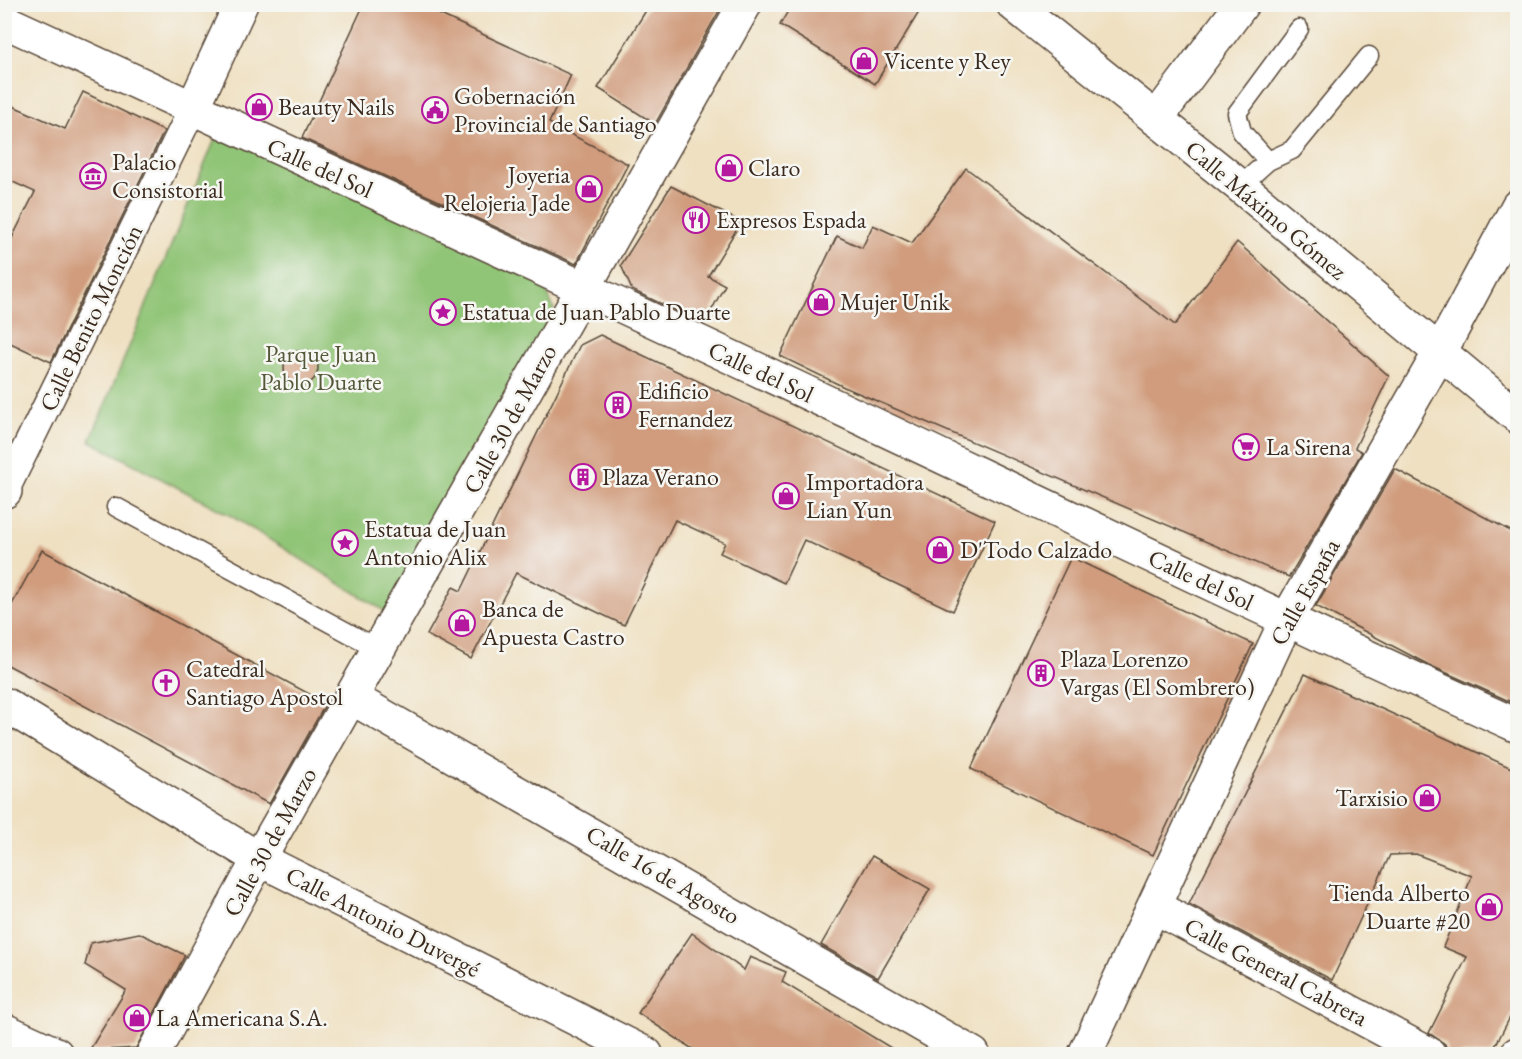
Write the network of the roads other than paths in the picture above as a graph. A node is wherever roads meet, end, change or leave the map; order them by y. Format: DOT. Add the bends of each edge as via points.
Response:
graph roads {
  1 [pos="241,4"];
  2 [pos="745,4"];
  3 [pos="1242,4"];
  4 [pos="1032,10"];
  5 [pos="4,21"];
  6 [pos="1299,29"];
  7 [pos="1368,56"];
  8 [pos="192,110"];
  9 [pos="1156,119"];
  10 [pos="1268,161"];
  11 [pos="1240,186"];
  12 [pos="1518,206"];
  13 [pos="584,288"];
  14 [pos="1439,354"];
  15 [pos="1518,417"];
  16 [pos="5,492"];
  17 [pos="116,507"];
  18 [pos="1286,621"];
  19 [pos="380,650"];
  20 [pos="352,698"];
  21 [pos="4,704"];
  22 [pos="1518,726"];
  23 [pos="259,859"];
  24 [pos="1155,907"];
  25 [pos="4,1030"];
  26 [pos="56,1054"];
  27 [pos="153,1054"];
  28 [pos="646,1054"];
  29 [pos="973,1054"];
  30 [pos="1085,1054"];
  31 [pos="1429,1054"];
  1 -- 8 [label="street"];
  2 -- 13 [label="street, Calle 30 de Marzo"];
  3 -- 9 [label="street"];
  4 -- 9 [label="street, Calle Máximo Gómez"];
  5 -- 8 [label="street, Calle del Sol"];
  6 -- 10 [label="lane" via="1238,113 1242,132"];
  7 -- 10 [label="lane" via="1292,150"];
  8 -- 13 [label="street, Calle del Sol"];
  8 -- 16 [label="street, Calle Benito Monción"];
  9 -- 11 [label="street, Calle Máximo Gómez"];
  10 -- 11 [label="lane"];
  11 -- 14 [label="street, Calle Máximo Gómez"];
  12 -- 14 [label="street, Calle España"];
  13 -- 18 [label="street, Calle del Sol"];
  13 -- 19 [label="street, Calle 30 de Marzo"];
  14 -- 15 [label="street, Calle Máximo Gómez"];
  14 -- 18 [label="street, Calle España"];
  17 -- 19 [label="lane"];
  18 -- 22 [label="street, Calle del Sol"];
  18 -- 24 [label="street, Calle España"];
  19 -- 20 [label="street, Calle 30 de Marzo"];
  20 -- 23 [label="street, Calle 30 de Marzo"];
  20 -- 29 [label="street, Calle 16 de Agosto"];
  21 -- 23 [label="street, Calle Antonio Duvergé"];
  23 -- 27 [label="street, Calle 30 de Marzo"];
  23 -- 28 [label="street, Calle Antonio Duvergé"];
  24 -- 30 [label="street, Calle España"];
  24 -- 31 [label="street, Calle General Cabrera"];
  25 -- 26 [label="street"];
}
